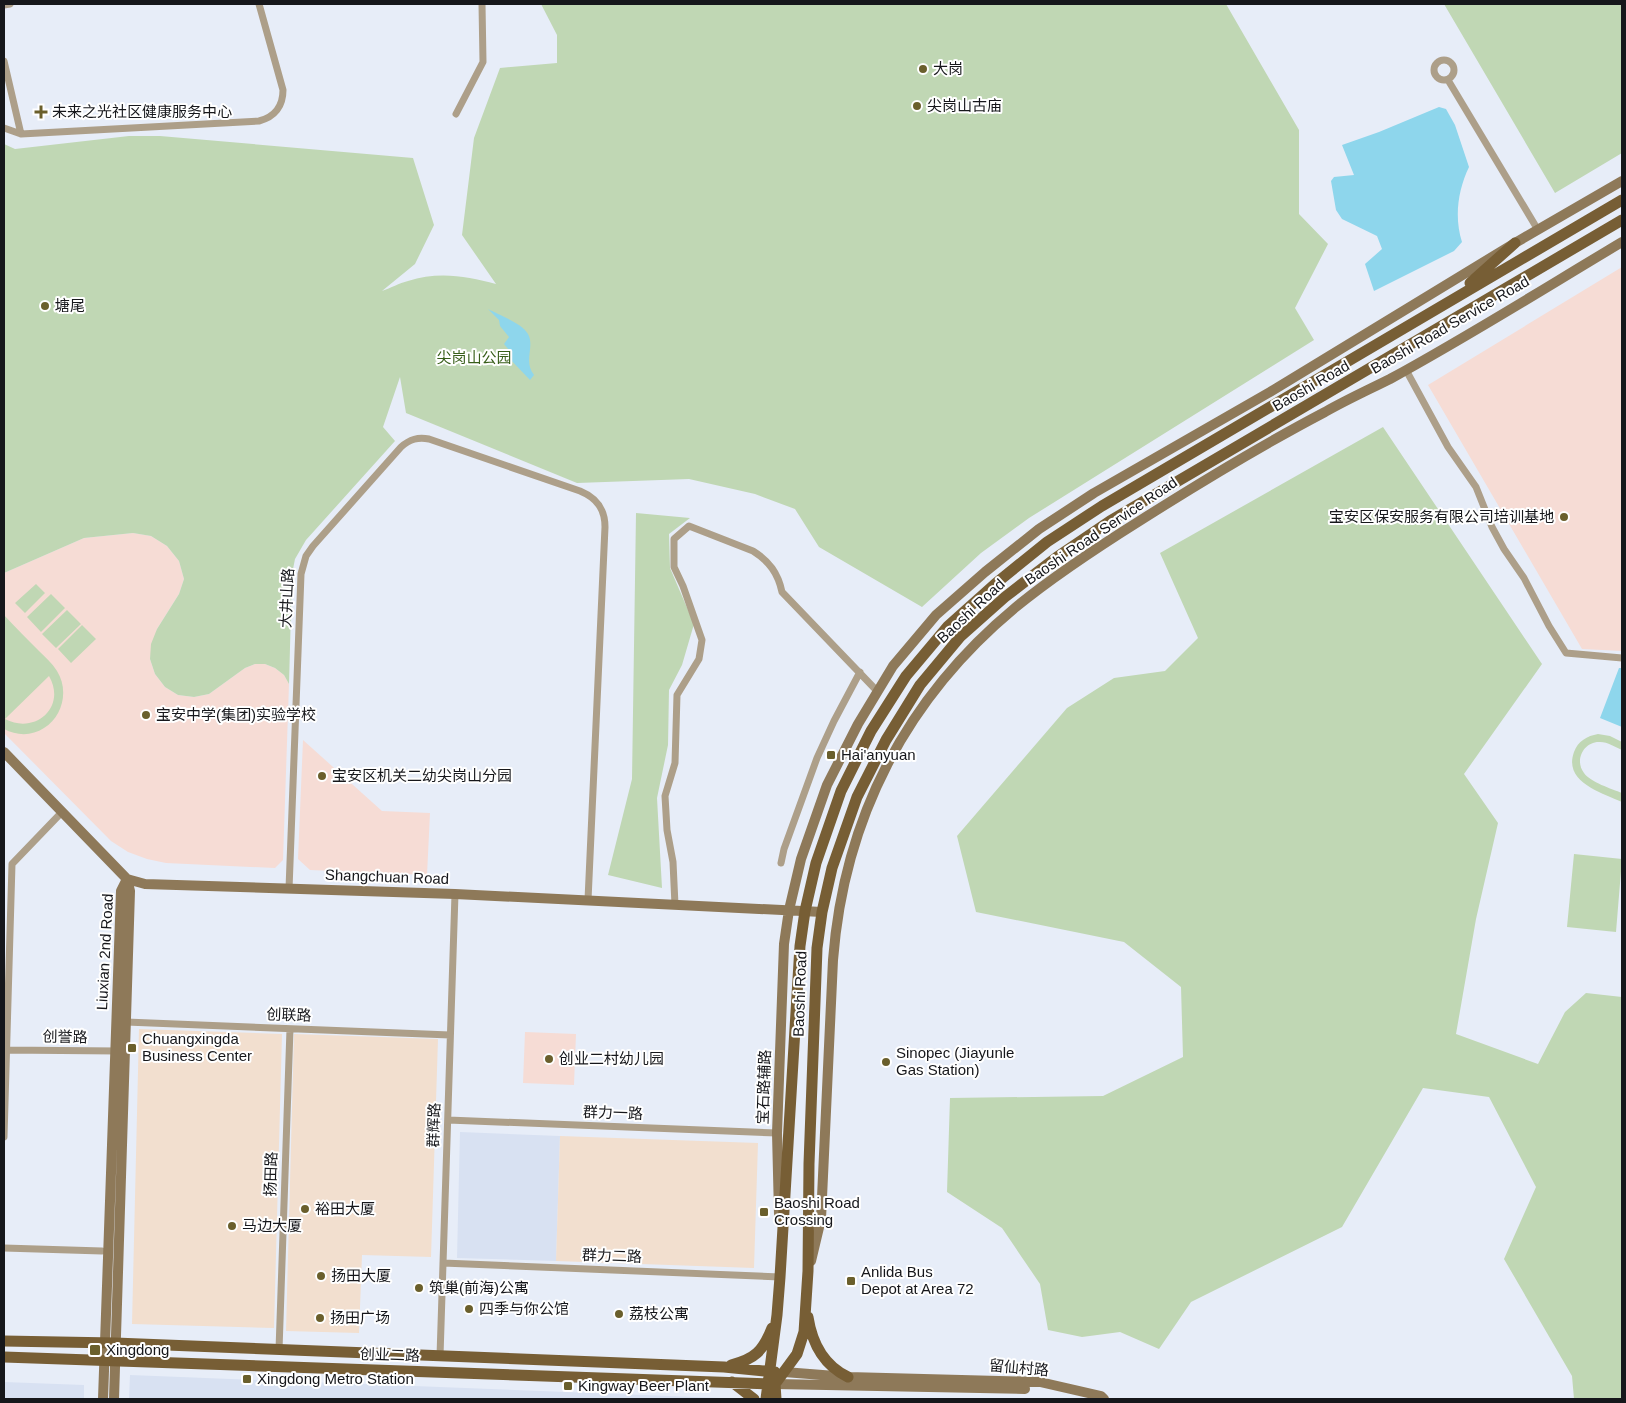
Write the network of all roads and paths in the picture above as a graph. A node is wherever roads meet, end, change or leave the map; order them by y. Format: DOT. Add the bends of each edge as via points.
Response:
graph roads {
  1 [pos="10,4"];
  2 [pos="259,4"];
  3 [pos="482,4"];
  4 [pos="4,5"];
  5 [pos="4,61"];
  6 [pos="1448,80"];
  7 [pos="456,114"];
  8 [pos="4,128"];
  9 [pos="21,134"];
  10 [pos="1622,181"];
  11 [pos="1622,200"];
  12 [pos="1622,220"];
  13 [pos="1538,230"];
  14 [pos="1622,242"];
  15 [pos="1515,243"];
  16 [pos="1451,301"];
  17 [pos="1406,370"];
  18 [pos="1622,658"];
  19 [pos="860,672"];
  20 [pos="878,692"];
  21 [pos="4,752"];
  22 [pos="62,812"];
  23 [pos="781,863"];
  24 [pos="127,879"];
  25 [pos="290,889"];
  26 [pos="455,894"];
  27 [pos="588,900"];
  28 [pos="675,905"];
  29 [pos="789,910"];
  30 [pos="805,911"];
  31 [pos="822,912"];
  32 [pos="126,1022"];
  33 [pos="290,1029"];
  34 [pos="450,1035"];
  35 [pos="5,1050"];
  36 [pos="120,1051"];
  37 [pos="448,1120"];
  38 [pos="777,1133"];
  39 [pos="4,1137"];
  40 [pos="4,1248"];
  41 [pos="102,1251"];
  42 [pos="443,1263"];
  43 [pos="781,1265"];
  44 [pos="808,1271"];
  45 [pos="780,1277"];
  46 [pos="807,1300"];
  47 [pos="777,1315"];
  48 [pos="4,1341"];
  49 [pos="110,1344"];
  50 [pos="279,1350"];
  51 [pos="440,1356"];
  52 [pos="4,1357"];
  53 [pos="110,1360"];
  54 [pos="724,1367"];
  55 [pos="784,1372"];
  56 [pos="848,1377"];
  57 [pos="771,1380"];
  58 [pos="732,1382"];
  59 [pos="1058,1388"];
  60 [pos="103,1399"];
  61 [pos="114,1399"];
  62 [pos="754,1399"];
  63 [pos="766,1399"];
  64 [pos="776,1399"];
  65 [pos="1104,1399"];
  1 -- 4 [label="street"];
  2 -- 9 [label="street" via="283,90 278,111 266,119"];
  3 -- 7 [label="street" via="483,62"];
  5 -- 9 [label="street"];
  6 -- 13 [label="street"];
  8 -- 9 [label="street"];
  10 -- 13 [label="main road, Baoshi Road Service Road"];
  11 -- 16 [label="main road, Baoshi Road"];
  12 -- 31 [label="main road, Baoshi Road" via="1110,521 1057,556 1005,597 960,638 920,686 886,740 857,797 832,868"];
  13 -- 15 [label="main road, Baoshi Road Service Road"];
  14 -- 17 [label="main road, Baoshi Road Service Road"];
  15 -- 16 [label="main road"];
  15 -- 20 [label="main road, Baoshi Road Service Road" via="1270,392 1094,493 1039,529 936,615 893,666"];
  16 -- 30 [label="main road, Baoshi Road" via="1102,506 1047,542 948,626 906,676 871,731 841,791 816,863"];
  17 -- 18 [label="street" via="1448,447 1476,487 1492,527 1566,653"];
  17 -- 44 [label="main road, Baoshi Road Service Road" via="1317,416 1180,496 1040,588 983,636 958,662 906,728 868,803 854,844 837,921 821,1219"];
  19 -- 20 [label="street"];
  19 -- 23 [label="street" via="817,758"];
  19 -- 28 [label="street" via="782,592 777,575 760,556 689,526 674,539 674,567 684,586 702,640 698,659 677,695 675,763 665,796"];
  20 -- 29 [label="main road, Baoshi Road Service Road" via="827,784 801,859"];
  21 -- 22 [label="main road"];
  22 -- 24 [label="main road"];
  22 -- 35 [label="street" via="12,864"];
  24 -- 25 [label="main road, Shangchuan Road" via="145,884"];
  24 -- 32 [label="main road, Liuxian 2nd Road" via="130,891"];
  24 -- 36 [label="main road, Liuxian 2nd Road" via="121,891"];
  25 -- 26 [label="main road, Shangchuan Road"];
  25 -- 27 [label="street, 大井山路" via="300,574 313,546 407,442 429,439 588,494 599,505 605,520"];
  26 -- 27 [label="main road, Shangchuan Road"];
  26 -- 34 [label="street, 群辉路"];
  27 -- 28 [label="main road, Shangchuan Road"];
  28 -- 29 [label="main road, Shangchuan Road"];
  29 -- 30 [label="main road, Shangchuan Road"];
  29 -- 38 [label="main road, 宝石路辅路" via="784,944"];
  30 -- 31 [label="main road, Shangchuan Road"];
  30 -- 43 [label="main road, Baoshi Road" via="800,946"];
  31 -- 44 [label="main road, Baoshi Road" via="817,948"];
  32 -- 33 [label="street, 创联路"];
  32 -- 36 [label="main road, Liuxian 2nd Road"];
  33 -- 34 [label="street, 创联路"];
  33 -- 50 [label="street, 扬田路"];
  34 -- 37 [label="street, 群辉路"];
  35 -- 36 [label="street, 创誉路"];
  35 -- 39 [label="street"];
  36 -- 49 [label="main road, Liuxian 2nd Road"];
  37 -- 38 [label="street, 群力一路"];
  37 -- 42 [label="street, 群辉路"];
  38 -- 43 [label="main road, 宝石路辅路"];
  40 -- 41 [label="street"];
  42 -- 45 [label="street, 群力二路"];
  42 -- 51 [label="street, 群辉路"];
  43 -- 45 [label="main road, Baoshi Road"];
  44 -- 46 [label="main road, Baoshi Road"];
  45 -- 47 [label="main road, Baoshi Road"];
  46 -- 55 [label="main road, Baoshi Road" via="800,1347"];
  46 -- 56 [label="main road" via="812,1331 822,1356 832,1368"];
  47 -- 54 [label="main road, 创业二路" via="768,1338 756,1355 750,1360"];
  47 -- 57 [label="main road"];
  48 -- 49 [label="main road, 创业二路"];
  49 -- 50 [label="main road, 创业二路"];
  49 -- 53 [label="main road, Liuxian 2nd Road"];
  50 -- 51 [label="main road, 创业二路"];
  51 -- 54 [label="main road, 创业二路"];
  52 -- 53 [label="main road, 创业二路"];
  53 -- 58 [label="main road, 创业二路"];
  53 -- 60 [label="main road"];
  53 -- 61 [label="main road"];
  54 -- 57 [label="main road, 创业二路"];
  55 -- 56 [label="main road, 留仙村路"];
  55 -- 57 [label="main road, Baoshi Road"];
  56 -- 59 [label="main road, 留仙村路" via="1040,1382"];
  57 -- 58 [label="main road, 创业二路"];
  57 -- 59 [label="main road, 留仙村路"];
  57 -- 63 [label="main road"];
  57 -- 64 [label="main road"];
  58 -- 62 [label="main road"];
  59 -- 65 [label="main road"];
}
